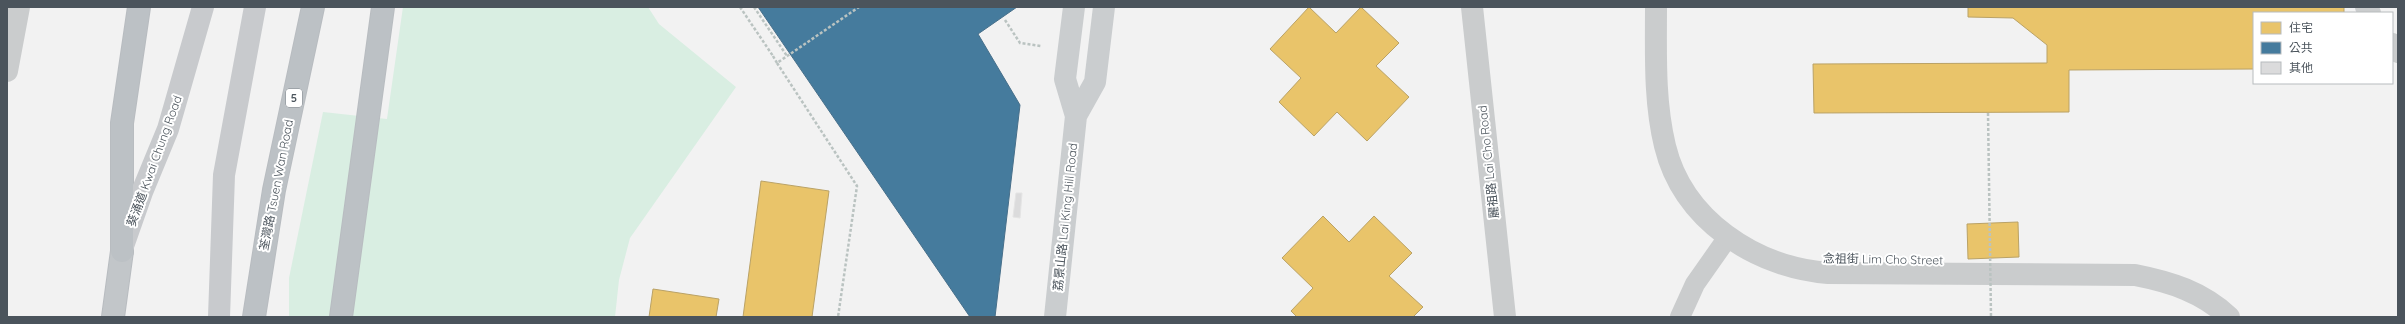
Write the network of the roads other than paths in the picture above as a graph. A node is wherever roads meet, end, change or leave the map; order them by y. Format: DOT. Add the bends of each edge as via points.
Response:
graph roads {
  1 [pos="19,7"];
  2 [pos="139,7"];
  3 [pos="203,7"];
  4 [pos="256,7"];
  5 [pos="313,7"];
  6 [pos="383,7"];
  7 [pos="1074,7"];
  8 [pos="1104,7"];
  9 [pos="1472,7"];
  10 [pos="1656,7"];
  11 [pos="7,71"];
  12 [pos="1076,116"];
  13 [pos="1728,237"];
  14 [pos="122,251"];
  15 [pos="113,317"];
  16 [pos="219,317"];
  17 [pos="254,317"];
  18 [pos="341,317"];
  19 [pos="1055,317"];
  20 [pos="1505,317"];
  21 [pos="1680,317"];
  22 [pos="2229,317"];
  1 -- 11 [label="street"];
  2 -- 14 [label="highway" via="122,123"];
  3 -- 14 [label="main road, 葵涌道 Kwai Chung Road" via="168,129 142,192"];
  4 -- 16 [label="main road" via="224,175"];
  5 -- 17 [label="highway, 荃灣路 Tsuen Wan Road / 5" via="274,190"];
  6 -- 18 [label="highway"];
  7 -- 12 [label="main road, 荔景山路 Lai King Hill Road" via="1065,79"];
  8 -- 12 [label="main road, 荔景山路 Lai King Hill Road" via="1095,82"];
  9 -- 20 [label="street, 麗祖路 Lai Cho Road"];
  10 -- 13 [label="street, 念祖街 Lim Cho Street" via="1657,95 1665,147 1672,169 1695,206"];
  12 -- 19 [label="main road, 荔景山路 Lai King Hill Road"];
  13 -- 21 [label="lane" via="1695,284"];
  13 -- 22 [label="street, 念祖街 Lim Cho Street" via="1769,260 1807,271 2135,275 2181,286 2202,296"];
  14 -- 15 [label="highway, 葵涌道 Kwai Chung Road"];
}
